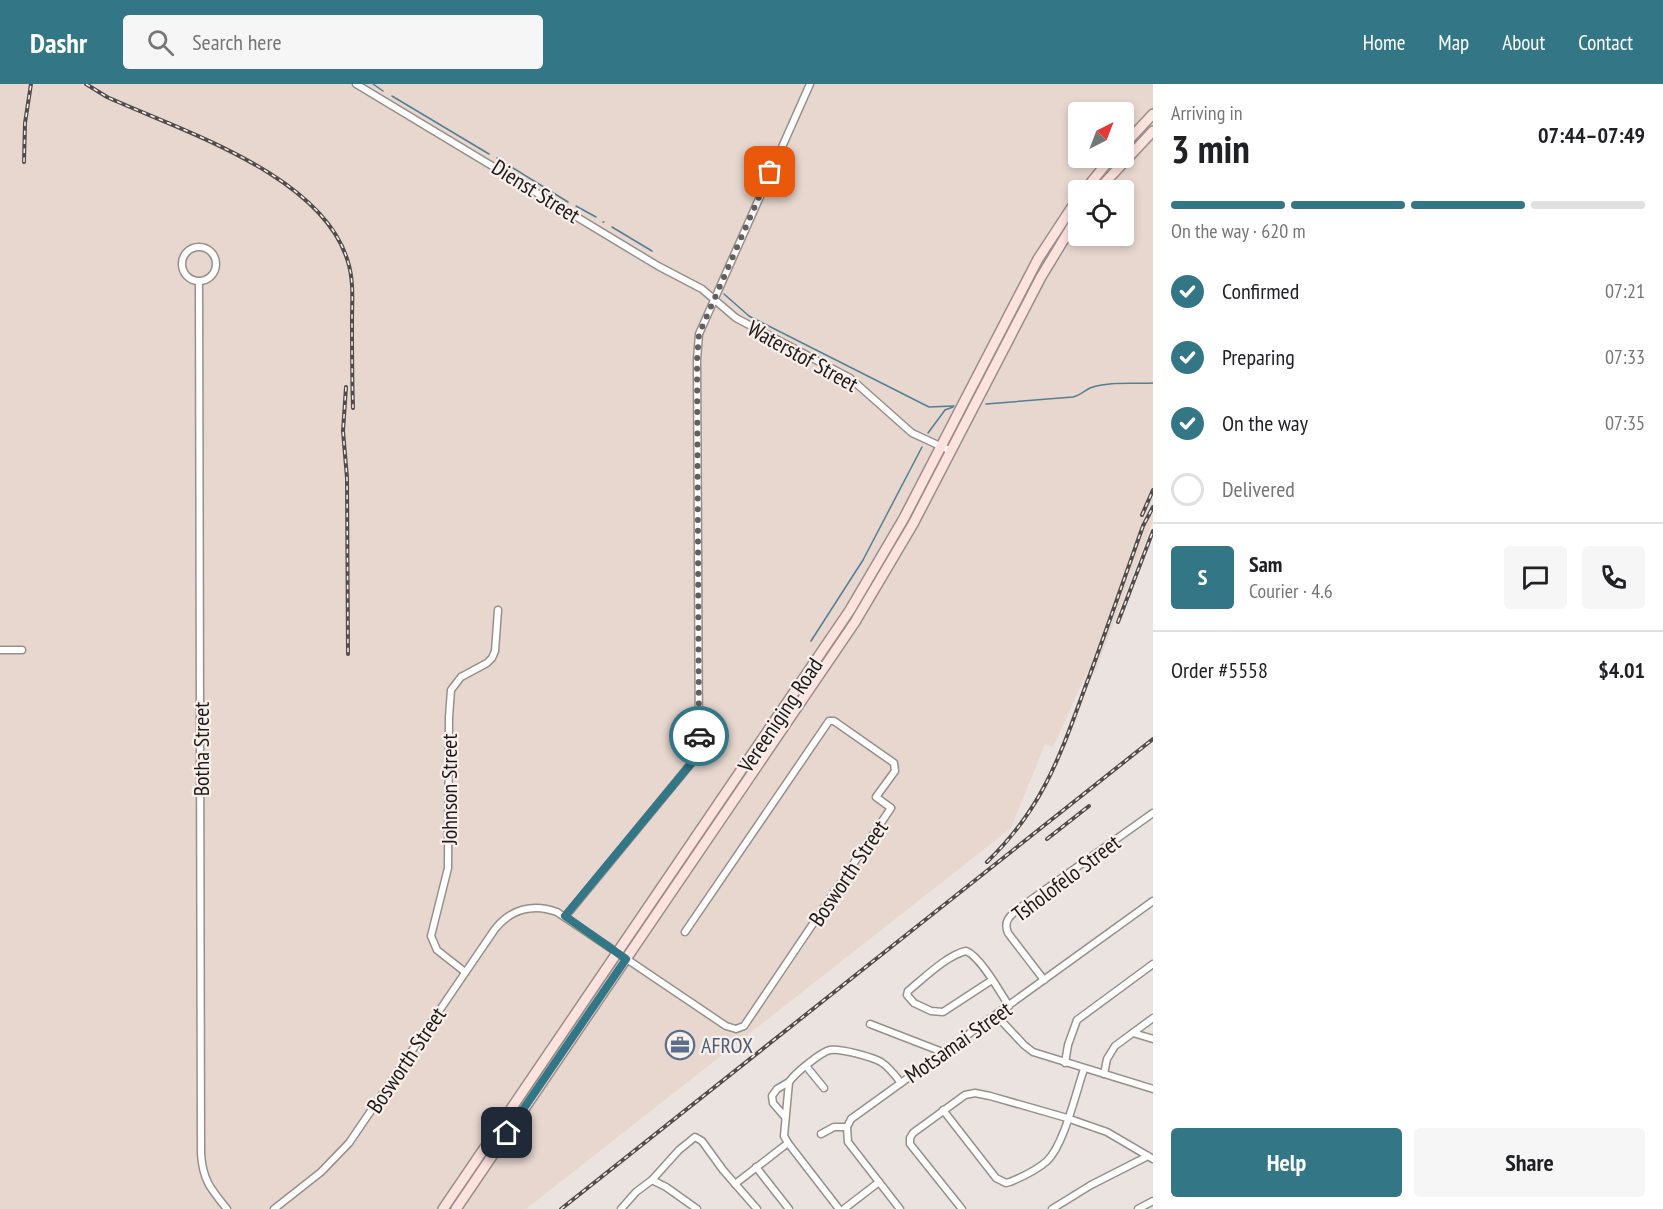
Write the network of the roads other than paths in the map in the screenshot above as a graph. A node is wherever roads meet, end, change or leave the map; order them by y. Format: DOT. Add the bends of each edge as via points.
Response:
graph roads {
  1 [pos="356,84"];
  2 [pos="810,84"];
  3 [pos="1153,114"];
  4 [pos="1153,130"];
  5 [pos="1134,134"];
  6 [pos="1103,168"];
  7 [pos="1093,180"];
  8 [pos="1107,180"];
  9 [pos="1068,214"];
  10 [pos="1068,232"];
  11 [pos="199,282"];
  12 [pos="714,299"];
  13 [pos="940,447"];
  14 [pos="951,451"];
  15 [pos="498,610"];
  16 [pos="0,650"];
  17 [pos="22,650"];
  18 [pos="1153,813"];
  19 [pos="1153,901"];
  20 [pos="565,916"];
  21 [pos="685,932"];
  22 [pos="618,953"];
  23 [pos="626,959"];
  24 [pos="1153,964"];
  25 [pos="465,972"];
  26 [pos="992,980"];
  27 [pos="1044,980"];
  28 [pos="1009,1006"];
  29 [pos="996,1015"];
  30 [pos="1153,1018"];
  31 [pos="870,1024"];
  32 [pos="1133,1033"];
  33 [pos="1153,1039"];
  34 [pos="945,1053"];
  35 [pos="1065,1063"];
  36 [pos="807,1066"];
  37 [pos="1084,1069"];
  38 [pos="1104,1074"];
  39 [pos="789,1082"];
  40 [pos="901,1083"];
  41 [pos="824,1088"];
  42 [pos="1153,1089"];
  43 [pos="943,1110"];
  44 [pos="785,1117"];
  45 [pos="1067,1118"];
  46 [pos="847,1127"];
  47 [pos="821,1134"];
  48 [pos="788,1143"];
  49 [pos="1151,1157"];
  50 [pos="756,1167"];
  51 [pos="652,1180"];
  52 [pos="879,1182"];
  53 [pos="735,1184"];
  54 [pos="1153,1201"];
  55 [pos="227,1209"];
  56 [pos="274,1209"];
  57 [pos="443,1209"];
  58 [pos="456,1209"];
  59 [pos="621,1209"];
  60 [pos="697,1209"];
  61 [pos="757,1209"];
  62 [pos="789,1209"];
  63 [pos="839,1209"];
  64 [pos="844,1209"];
  65 [pos="900,1209"];
  66 [pos="962,1209"];
  67 [pos="1052,1209"];
  68 [pos="1138,1209"];
  1 -- 12 [label="street, Dienst Street"];
  2 -- 12 [label="street"];
  3 -- 5 [label="main road"];
  4 -- 8 [label="main road"];
  6 -- 7 [label="main road"];
  9 -- 13 [label="main road, Vereeniging Road" via="1038,260"];
  10 -- 14 [label="main road, Vereeniging Road" via="1041,276"];
  11 -- 11 [label="street" via="185,275 181,264 184,254 198,247 208,250 216,264 213,274"];
  11 -- 55 [label="street, Botha Street" via="201,1154 207,1182"];
  12 -- 13 [label="street, Waterstof Street" via="736,318 850,378 907,429"];
  12 -- 20 [label="street" via="699,334 697,360 699,747 694,760"];
  13 -- 14 [label="street, Waterstof Street"];
  13 -- 22 [label="main road, Vereeniging Road" via="850,610"];
  14 -- 23 [label="main road, Vereeniging Road" via="855,622"];
  15 -- 25 [label="street, Johnson Street" via="495,651 487,663 461,677 451,690 448,868 430,936 437,950"];
  16 -- 17 [label="street"];
  18 -- 27 [label="street, Tsholofelo Street" via="1007,920 1008,933"];
  19 -- 27 [label="street, Motsamai Street"];
  20 -- 22 [label="street, Bosworth Street"];
  20 -- 25 [label="street, Bosworth Street" via="546,908 513,913 495,929"];
  21 -- 23 [label="street, Bosworth Street" via="829,722 834,721 894,763 895,771 876,797 891,808 744,1026 726,1026"];
  22 -- 23 [label="street, Bosworth Street"];
  22 -- 57 [label="main road, Vereeniging Road"];
  23 -- 58 [label="main road, Vereeniging Road"];
  24 -- 35 [label="street" via="1077,1020"];
  25 -- 56 [label="street, Bosworth Street" via="349,1143 321,1172"];
  26 -- 26 [label="street" via="972,953 963,951 907,995 914,1003 943,1012"];
  26 -- 28 [label="street"];
  27 -- 28 [label="street, Motsamai Street"];
  28 -- 29 [label="street, Motsamai Street"];
  29 -- 34 [label="street, Motsamai Street"];
  29 -- 35 [label="street" via="1028,1049"];
  30 -- 32 [label="street"];
  31 -- 34 [label="street"];
  32 -- 33 [label="street"];
  32 -- 38 [label="street" via="1111,1051"];
  34 -- 40 [label="street, Motsamai Street"];
  35 -- 37 [label="street"];
  36 -- 39 [label="street"];
  36 -- 40 [label="street" via="825,1052 839,1050 880,1061"];
  36 -- 41 [label="street"];
  37 -- 38 [label="street"];
  37 -- 45 [label="street"];
  38 -- 42 [label="street"];
  39 -- 44 [label="street"];
  39 -- 44 [label="street" via="772,1096"];
  40 -- 46 [label="street, Motsamai Street" via="851,1119"];
  43 -- 45 [label="street" via="975,1093"];
  43 -- 45 [label="street" via="996,1178 1006,1183 1048,1160"];
  43 -- 66 [label="street" via="913,1133 910,1144"];
  44 -- 48 [label="street"];
  45 -- 49 [label="street" via="1107,1132"];
  46 -- 47 [label="street" via="834,1127"];
  46 -- 52 [label="street" via="848,1142"];
  48 -- 50 [label="street"];
  48 -- 63 [label="street"];
  49 -- 67 [label="street" via="1091,1185"];
  50 -- 53 [label="street"];
  50 -- 62 [label="street"];
  51 -- 53 [label="street" via="695,1137"];
  51 -- 59 [label="street"];
  51 -- 60 [label="street"];
  52 -- 64 [label="street"];
  52 -- 65 [label="street"];
  53 -- 61 [label="street"];
  54 -- 68 [label="street"];
}
